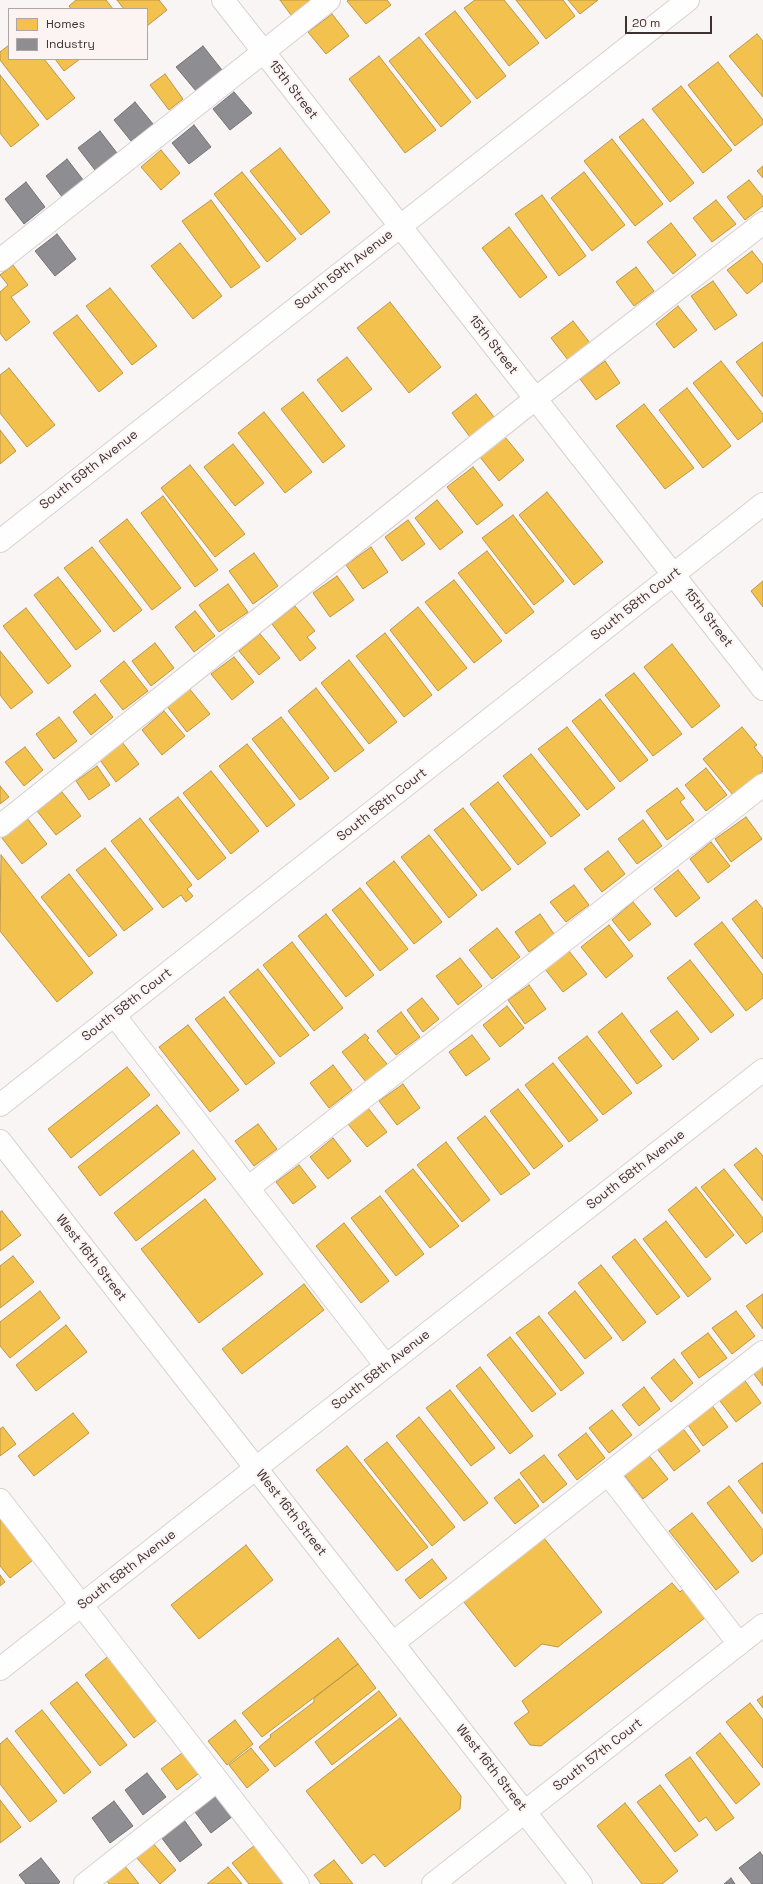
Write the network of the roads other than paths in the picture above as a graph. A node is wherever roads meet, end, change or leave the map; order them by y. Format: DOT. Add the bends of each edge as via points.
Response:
graph roads {
  1 [pos="223,0"];
  2 [pos="329,0"];
  3 [pos="688,0"];
  4 [pos="264,52"];
  5 [pos="763,223"];
  6 [pos="400,226"];
  7 [pos="0,260"];
  8 [pos="535,399"];
  9 [pos="763,504"];
  10 [pos="0,541"];
  11 [pos="673,575"];
  12 [pos="763,689"];
  13 [pos="763,785"];
  14 [pos="0,826"];
  15 [pos="114,1015"];
  16 [pos="763,1070"];
  17 [pos="0,1105"];
  18 [pos="0,1141"];
  19 [pos="248,1188"];
  20 [pos="763,1352"];
  21 [pos="386,1366"];
  22 [pos="256,1468"];
  23 [pos="608,1474"];
  24 [pos="0,1500"];
  25 [pos="82,1605"];
  26 [pos="763,1625"];
  27 [pos="393,1643"];
  28 [pos="739,1644"];
  29 [pos="0,1669"];
  30 [pos="217,1780"];
  31 [pos="525,1812"];
  32 [pos="85,1884"];
  33 [pos="298,1884"];
  34 [pos="433,1884"];
  35 [pos="581,1884"];
  1 -- 4 [label="street, 15th Street"];
  2 -- 4 [label="street"];
  3 -- 6 [label="street, South 59th Avenue"];
  4 -- 6 [label="street, 15th Street"];
  4 -- 7 [label="street"];
  5 -- 8 [label="street"];
  6 -- 8 [label="street, 15th Street"];
  6 -- 10 [label="street, South 59th Avenue"];
  8 -- 11 [label="street, 15th Street"];
  8 -- 14 [label="street"];
  9 -- 11 [label="street, South 58th Court"];
  11 -- 12 [label="street, 15th Street"];
  11 -- 15 [label="street, South 58th Court"];
  13 -- 19 [label="street"];
  15 -- 17 [label="street, South 58th Court"];
  15 -- 19 [label="street"];
  16 -- 21 [label="street, South 58th Avenue"];
  18 -- 22 [label="street, West 16th Street"];
  19 -- 21 [label="street"];
  20 -- 23 [label="street"];
  21 -- 22 [label="street, South 58th Avenue"];
  22 -- 25 [label="street, South 58th Avenue"];
  22 -- 27 [label="street, West 16th Street"];
  23 -- 27 [label="street"];
  23 -- 28 [label="street"];
  24 -- 25 [label="street"];
  25 -- 29 [label="street, South 58th Avenue"];
  25 -- 30 [label="street"];
  26 -- 28 [label="street, South 57th Court"];
  27 -- 31 [label="street, West 16th Street"];
  28 -- 31 [label="street, South 57th Court"];
  30 -- 32 [label="street"];
  30 -- 33 [label="street"];
  31 -- 34 [label="street, South 57th Court"];
  31 -- 35 [label="street, West 16th Street"];
}
